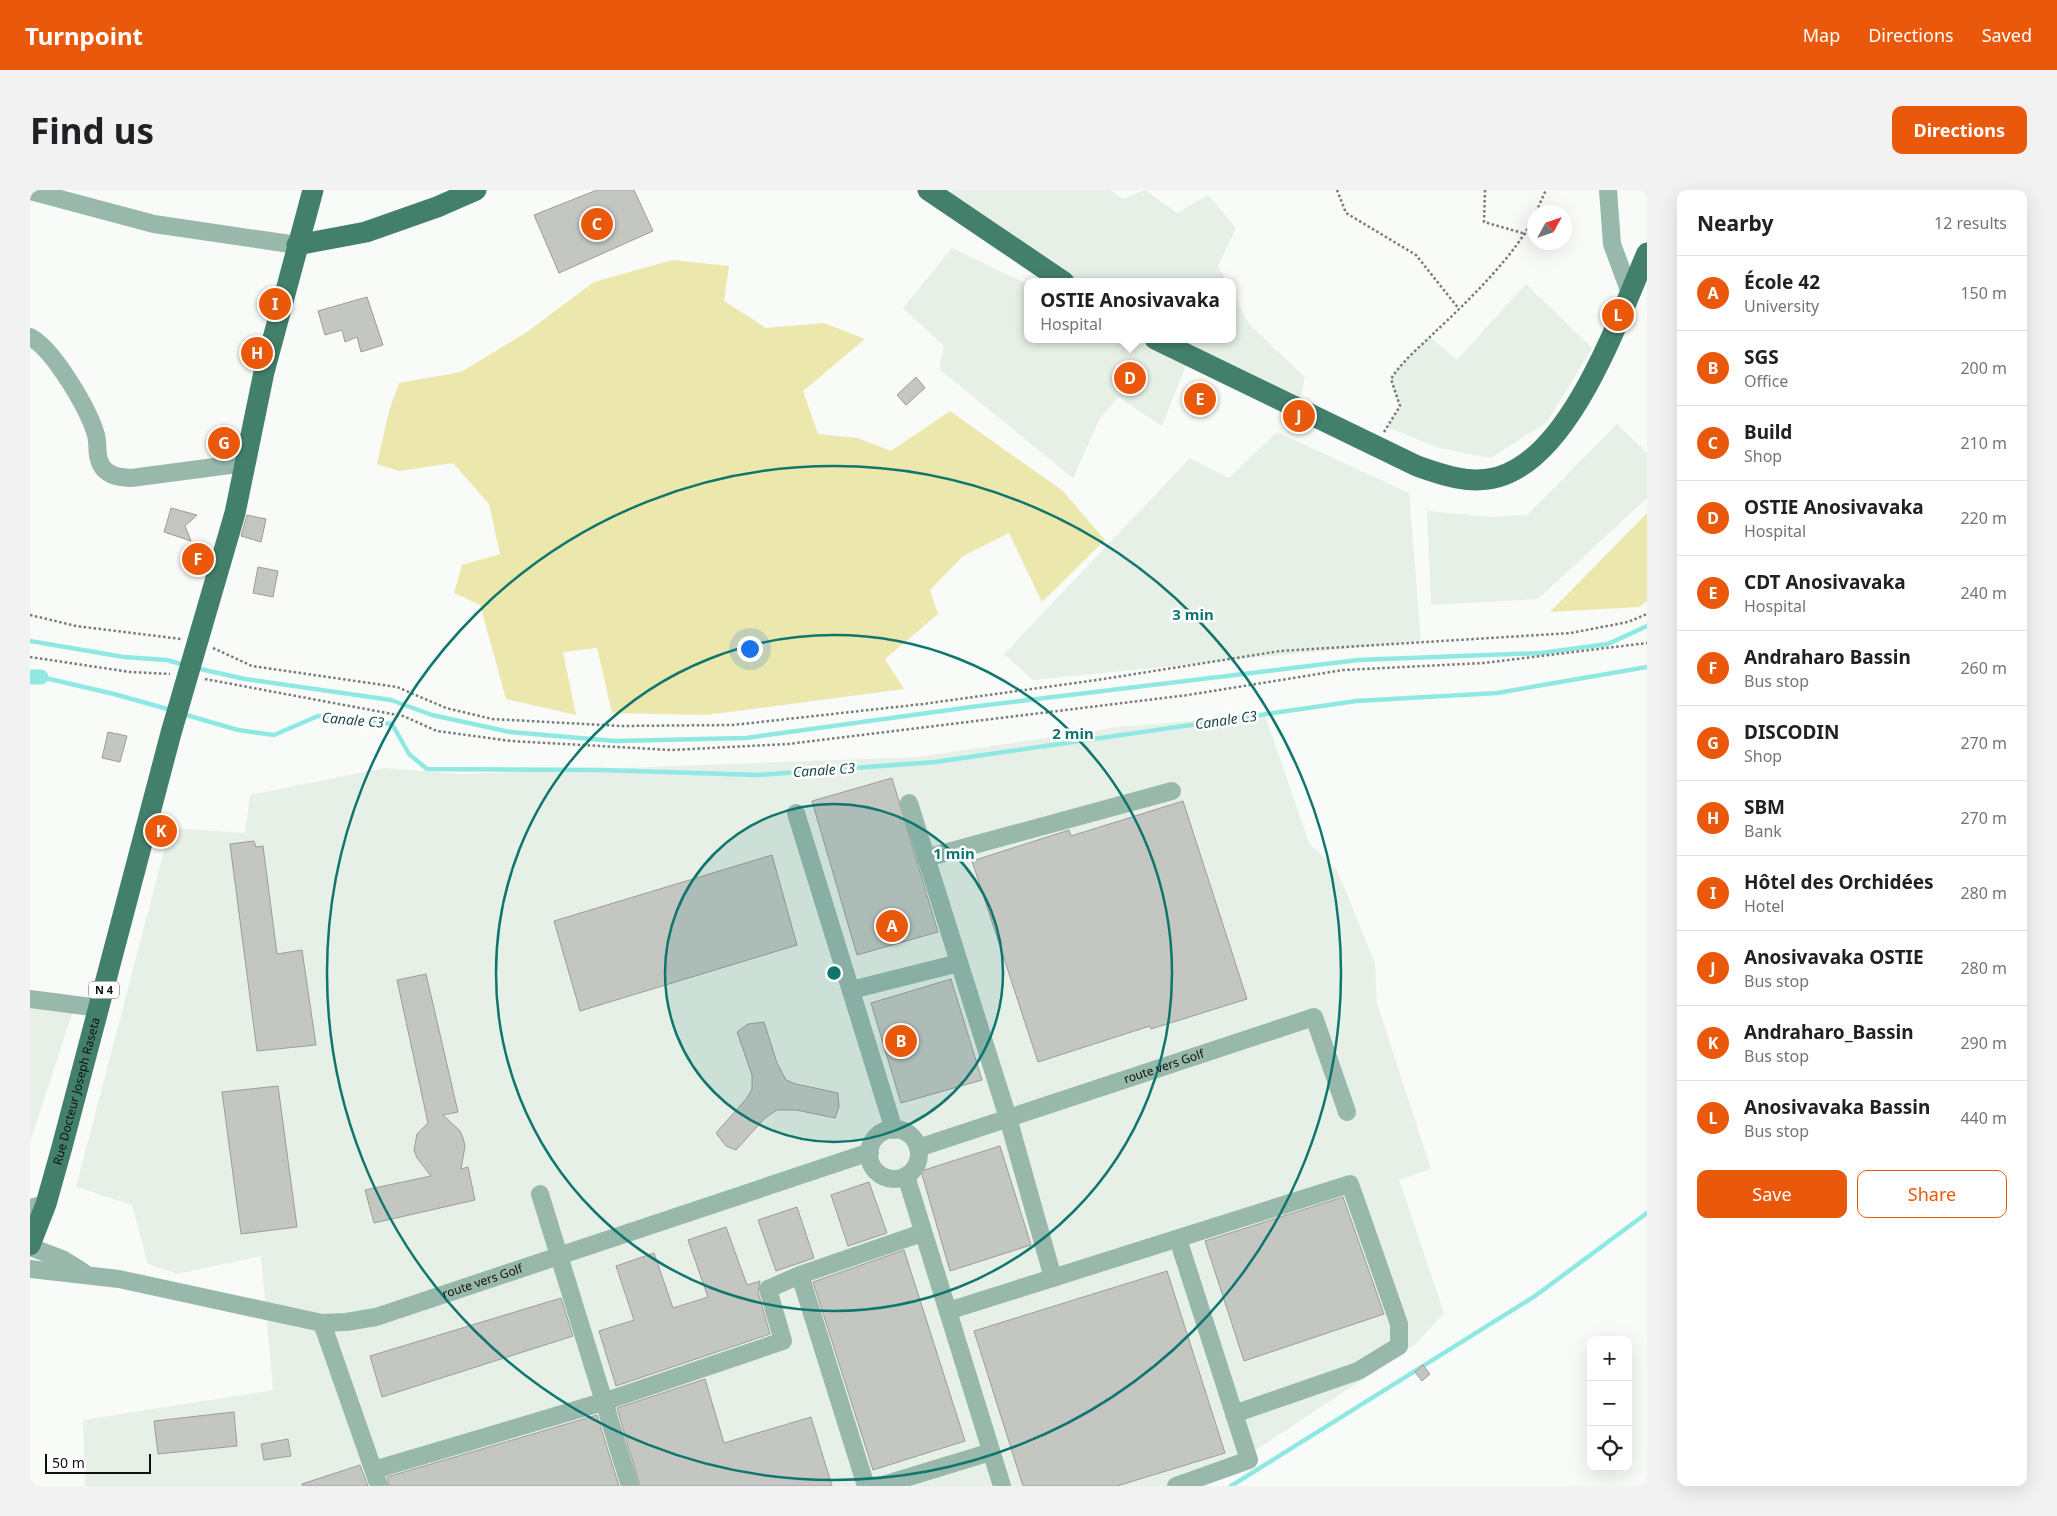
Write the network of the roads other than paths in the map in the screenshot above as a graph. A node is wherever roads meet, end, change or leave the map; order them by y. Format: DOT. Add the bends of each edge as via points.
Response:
graph roads {
  1 [pos="313,190"];
  2 [pos="476,190"];
  3 [pos="928,190"];
  4 [pos="1608,190"];
  5 [pos="30,191"];
  6 [pos="297,245"];
  7 [pos="1647,253"];
  8 [pos="1058,278"];
  9 [pos="1630,293"];
  10 [pos="30,337"];
  11 [pos="1163,343"];
  12 [pos="245,463"];
  13 [pos="1172,791"];
  14 [pos="909,803"];
  15 [pos="796,813"];
  16 [pos="926,858"];
  17 [pos="959,963"];
  18 [pos="851,990"];
  19 [pos="30,999"];
  20 [pos="99,1008"];
  21 [pos="1347,1112"];
  22 [pos="1008,1118"];
  23 [pos="894,1130"];
  24 [pos="918,1148"];
  25 [pos="870,1152"];
  26 [pos="906,1176"];
  27 [pos="540,1194"];
  28 [pos="38,1206"];
  29 [pos="922,1233"];
  30 [pos="1178,1239"];
  31 [pos="30,1246"];
  32 [pos="558,1255"];
  33 [pos="30,1269"];
  34 [pos="85,1273"];
  35 [pos="800,1275"];
  36 [pos="1053,1278"];
  37 [pos="948,1311"];
  38 [pos="322,1323"];
  39 [pos="606,1401"];
  40 [pos="1234,1414"];
  41 [pos="991,1452"];
  42 [pos="376,1478"];
  43 [pos="630,1486"];
  44 [pos="866,1486"];
  45 [pos="879,1486"];
  46 [pos="1002,1486"];
  47 [pos="1176,1486"];
  1 -- 6 [label="main road, N 4"];
  2 -- 6 [label="main road" via="366,232"];
  3 -- 8 [label="main road"];
  4 -- 9 [label="street" via="1612,244"];
  5 -- 6 [label="street" via="154,224"];
  6 -- 12 [label="main road, N 4" via="264,372"];
  7 -- 9 [label="main road"];
  9 -- 11 [label="main road" via="1622,318 1582,394 1541,451 1512,472 1479,480 1454,477 1417,466"];
  10 -- 12 [label="street" via="44,347 71,384 96,435 98,458 112,476 131,478"];
  12 -- 20 [label="main road, Rue Docteur Joseph Raseta / N 4" via="235,513 171,733"];
  13 -- 16 [label="street"];
  14 -- 16 [label="street"];
  15 -- 18 [label="street"];
  16 -- 17 [label="street"];
  17 -- 18 [label="street"];
  17 -- 22 [label="street"];
  18 -- 23 [label="street"];
  19 -- 20 [label="street"];
  20 -- 28 [label="main road, Rue Docteur Joseph Raseta / N 4"];
  21 -- 22 [label="street, route vers Golf" via="1314,1017"];
  22 -- 24 [label="street, route vers Golf"];
  22 -- 36 [label="street"];
  23 -- 24 [label="street" via="908,1134"];
  23 -- 25 [label="street" via="876,1137"];
  24 -- 26 [label="street" via="916,1165"];
  25 -- 26 [label="street" via="872,1167 878,1173 893,1179"];
  25 -- 32 [label="street, route vers Golf"];
  26 -- 29 [label="street"];
  27 -- 32 [label="street"];
  28 -- 31 [label="main road, Rue Docteur Joseph Raseta / N 4"];
  29 -- 35 [label="street"];
  29 -- 37 [label="street"];
  30 -- 36 [label="street"];
  30 -- 40 [label="street"];
  30 -- 40 [label="street" via="1350,1184 1399,1324 1399,1346 1358,1372"];
  31 -- 34 [label="street, route vers Golf" via="62,1258"];
  32 -- 38 [label="street, route vers Golf" via="376,1316"];
  32 -- 39 [label="street"];
  33 -- 34 [label="street, route vers Golf"];
  34 -- 38 [label="street, route vers Golf"];
  35 -- 39 [label="street" via="768,1289 783,1341"];
  35 -- 44 [label="street"];
  36 -- 37 [label="street"];
  37 -- 41 [label="street"];
  38 -- 42 [label="street"];
  39 -- 42 [label="street"];
  39 -- 43 [label="street"];
  40 -- 47 [label="street" via="1249,1460"];
  41 -- 45 [label="street"];
  41 -- 46 [label="street"];
}
